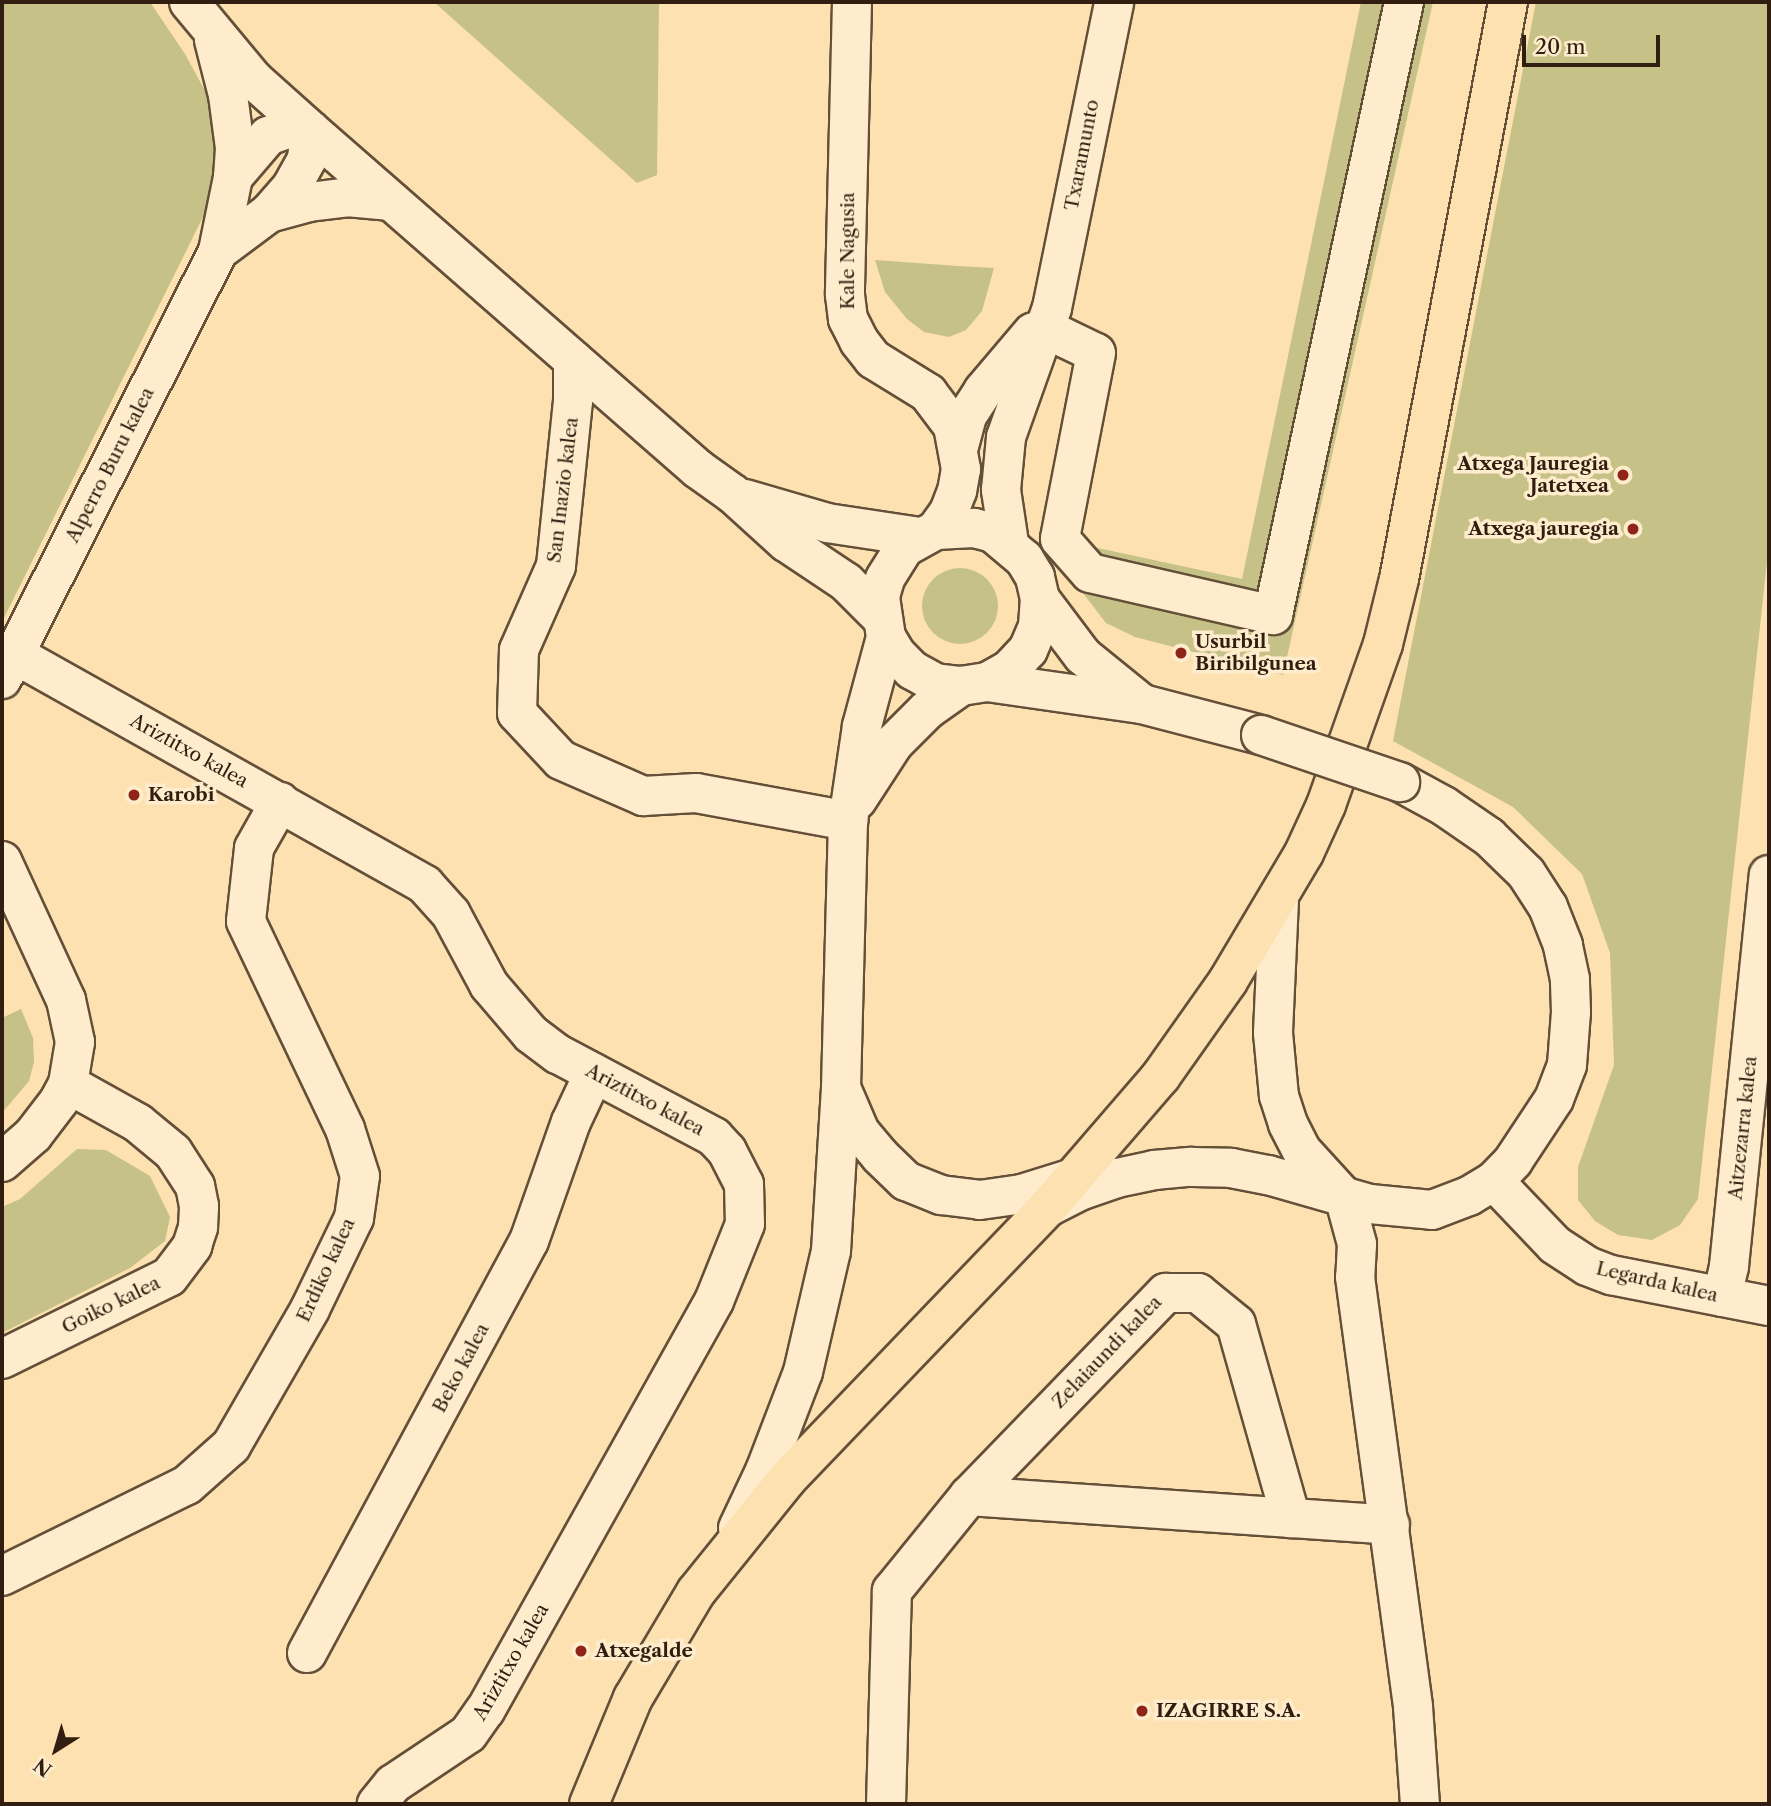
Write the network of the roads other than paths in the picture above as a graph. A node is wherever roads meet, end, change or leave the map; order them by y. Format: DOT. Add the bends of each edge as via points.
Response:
graph roads {
  1 [pos="189,2"];
  2 [pos="852,2"];
  3 [pos="1114,2"];
  4 [pos="1404,2"];
  5 [pos="1508,2"];
  6 [pos="211,32"];
  7 [pos="310,130"];
  8 [pos="233,177"];
  9 [pos="391,201"];
  10 [pos="269,213"];
  11 [pos="218,251"];
  12 [pos="1049,319"];
  13 [pos="573,360"];
  14 [pos="959,446"];
  15 [pos="733,494"];
  16 [pos="928,533"];
  17 [pos="1009,543"];
  18 [pos="1040,599"];
  19 [pos="883,626"];
  20 [pos="8,666"];
  21 [pos="974,684"];
  22 [pos="1142,704"];
  23 [pos="280,802"];
  24 [pos="848,821"];
  25 [pos="2,861"];
  26 [pos="1769,875"];
  27 [pos="1279,900"];
  28 [pos="594,1073"];
  29 [pos="68,1084"];
  30 [pos="841,1088"];
  31 [pos="2,1162"];
  32 [pos="1073,1178"];
  33 [pos="1494,1181"];
  34 [pos="1344,1196"];
  35 [pos="1048,1207"];
  36 [pos="1722,1297"];
  37 [pos="1769,1306"];
  38 [pos="2,1359"];
  39 [pos="969,1496"];
  40 [pos="1291,1518"];
  41 [pos="1390,1525"];
  42 [pos="729,1549"];
  43 [pos="2,1576"];
  44 [pos="307,1653"];
  45 [pos="377,1804"];
  46 [pos="589,1804"];
  47 [pos="886,1804"];
  48 [pos="1420,1804"];
  1 -- 6 [label="street"];
  2 -- 14 [label="street, Kale Nagusia" via="848,319 873,359 935,401 953,426"];
  3 -- 12 [label="street, Txaramunto"];
  4 -- 12 [label="street" via="1273,615 1090,573 1060,539 1096,353"];
  5 -- 27 [label="highway" via="1383,643 1326,806"];
  6 -- 7 [label="street"];
  6 -- 8 [label="street, Alperro Buru kalea" via="228,95 235,148"];
  7 -- 8 [label="street, Alperro Buru kalea" via="290,128 268,136"];
  7 -- 9 [label="street"];
  7 -- 10 [label="street, Alperro Buru kalea" via="301,172"];
  8 -- 11 [label="street, Alperro Buru kalea"];
  9 -- 10 [label="street, Alperro Buru kalea" via="347,197"];
  9 -- 13 [label="street"];
  10 -- 11 [label="street, Alperro Buru kalea"];
  11 -- 20 [label="street, Alperro Buru kalea"];
  12 -- 14 [label="street, Txaramunto" via="983,391 967,416"];
  12 -- 17 [label="street, Txaramunto" via="1006,437 1002,490"];
  13 -- 15 [label="street"];
  13 -- 24 [label="street, San Inazio kalea" via="556,566 519,650 517,713 561,760 643,796 696,793"];
  14 -- 16 [label="street, Kale Nagusia" via="957,491 949,512"];
  15 -- 16 [label="street" via="827,523"];
  15 -- 19 [label="street" via="786,542 846,582"];
  16 -- 17 [label="street" via="974,527"];
  16 -- 19 [label="street" via="905,548 885,579 880,597"];
  17 -- 18 [label="street" via="1035,577"];
  18 -- 21 [label="street" via="1038,625 1028,650 1010,669"];
  18 -- 22 [label="street" via="1083,656"];
  19 -- 21 [label="street" via="897,655 912,670 934,683"];
  19 -- 24 [label="street"];
  20 -- 23 [label="street, Ariztitxo kalea"];
  21 -- 22 [label="street"];
  21 -- 24 [label="street" via="927,710 894,743 860,793"];
  22 -- 33 [label="street, bridge" via="1261,735 1400,782 1489,837 1525,873 1548,907 1563,946 1570,1001 1567,1065 1554,1099 1513,1161"];
  23 -- 28 [label="street, Ariztitxo kalea" via="425,885 451,914 508,1011 558,1054"];
  23 -- 43 [label="street, Erdiko kalea" via="254,848 246,921 345,1129 360,1176 354,1218 310,1309 231,1446 187,1485"];
  24 -- 30 [label="street"];
  25 -- 29 [label="street" via="69,1011 75,1042"];
  26 -- 36 [label="street, Aitzezarra kalea" via="1729,1266"];
  27 -- 32 [label="highway" via="1161,1076"];
  27 -- 34 [label="street" via="1273,1033 1279,1096 1302,1151"];
  28 -- 44 [label="street, Beko kalea" via="571,1122 529,1241"];
  28 -- 45 [label="street, Ariztitxo kalea" via="713,1137 727,1150 744,1184 747,1204 740,1243 714,1301 485,1710 468,1734 393,1784"];
  29 -- 31 [label="street" via="33,1135"];
  29 -- 38 [label="street, Goiko kalea" via="138,1123 173,1152 195,1186 200,1206 198,1227 192,1246 169,1277"];
  30 -- 32 [label="street" via="860,1132 880,1156 906,1181 941,1195 980,1200 1022,1194"];
  30 -- 42 [label="street" via="831,1251 803,1372"];
  32 -- 35 [label="highway"];
  33 -- 34 [label="street" via="1432,1210 1394,1208"];
  33 -- 36 [label="street, Legarda kalea" via="1555,1245 1587,1266"];
  34 -- 35 [label="street" via="1268,1175 1192,1167 1117,1178"];
  34 -- 41 [label="street" via="1357,1244 1355,1278"];
  35 -- 42 [label="highway" via="849,1412"];
  36 -- 37 [label="street, Legarda kalea"];
  39 -- 40 [label="street"];
  39 -- 40 [label="street, Zelaiaundi kalea" via="1166,1293 1198,1293 1236,1324"];
  39 -- 47 [label="street, Zelaiaundi kalea" via="892,1591"];
  40 -- 41 [label="street"];
  41 -- 48 [label="street"];
  42 -- 46 [label="highway" via="663,1643 633,1698"];
}
